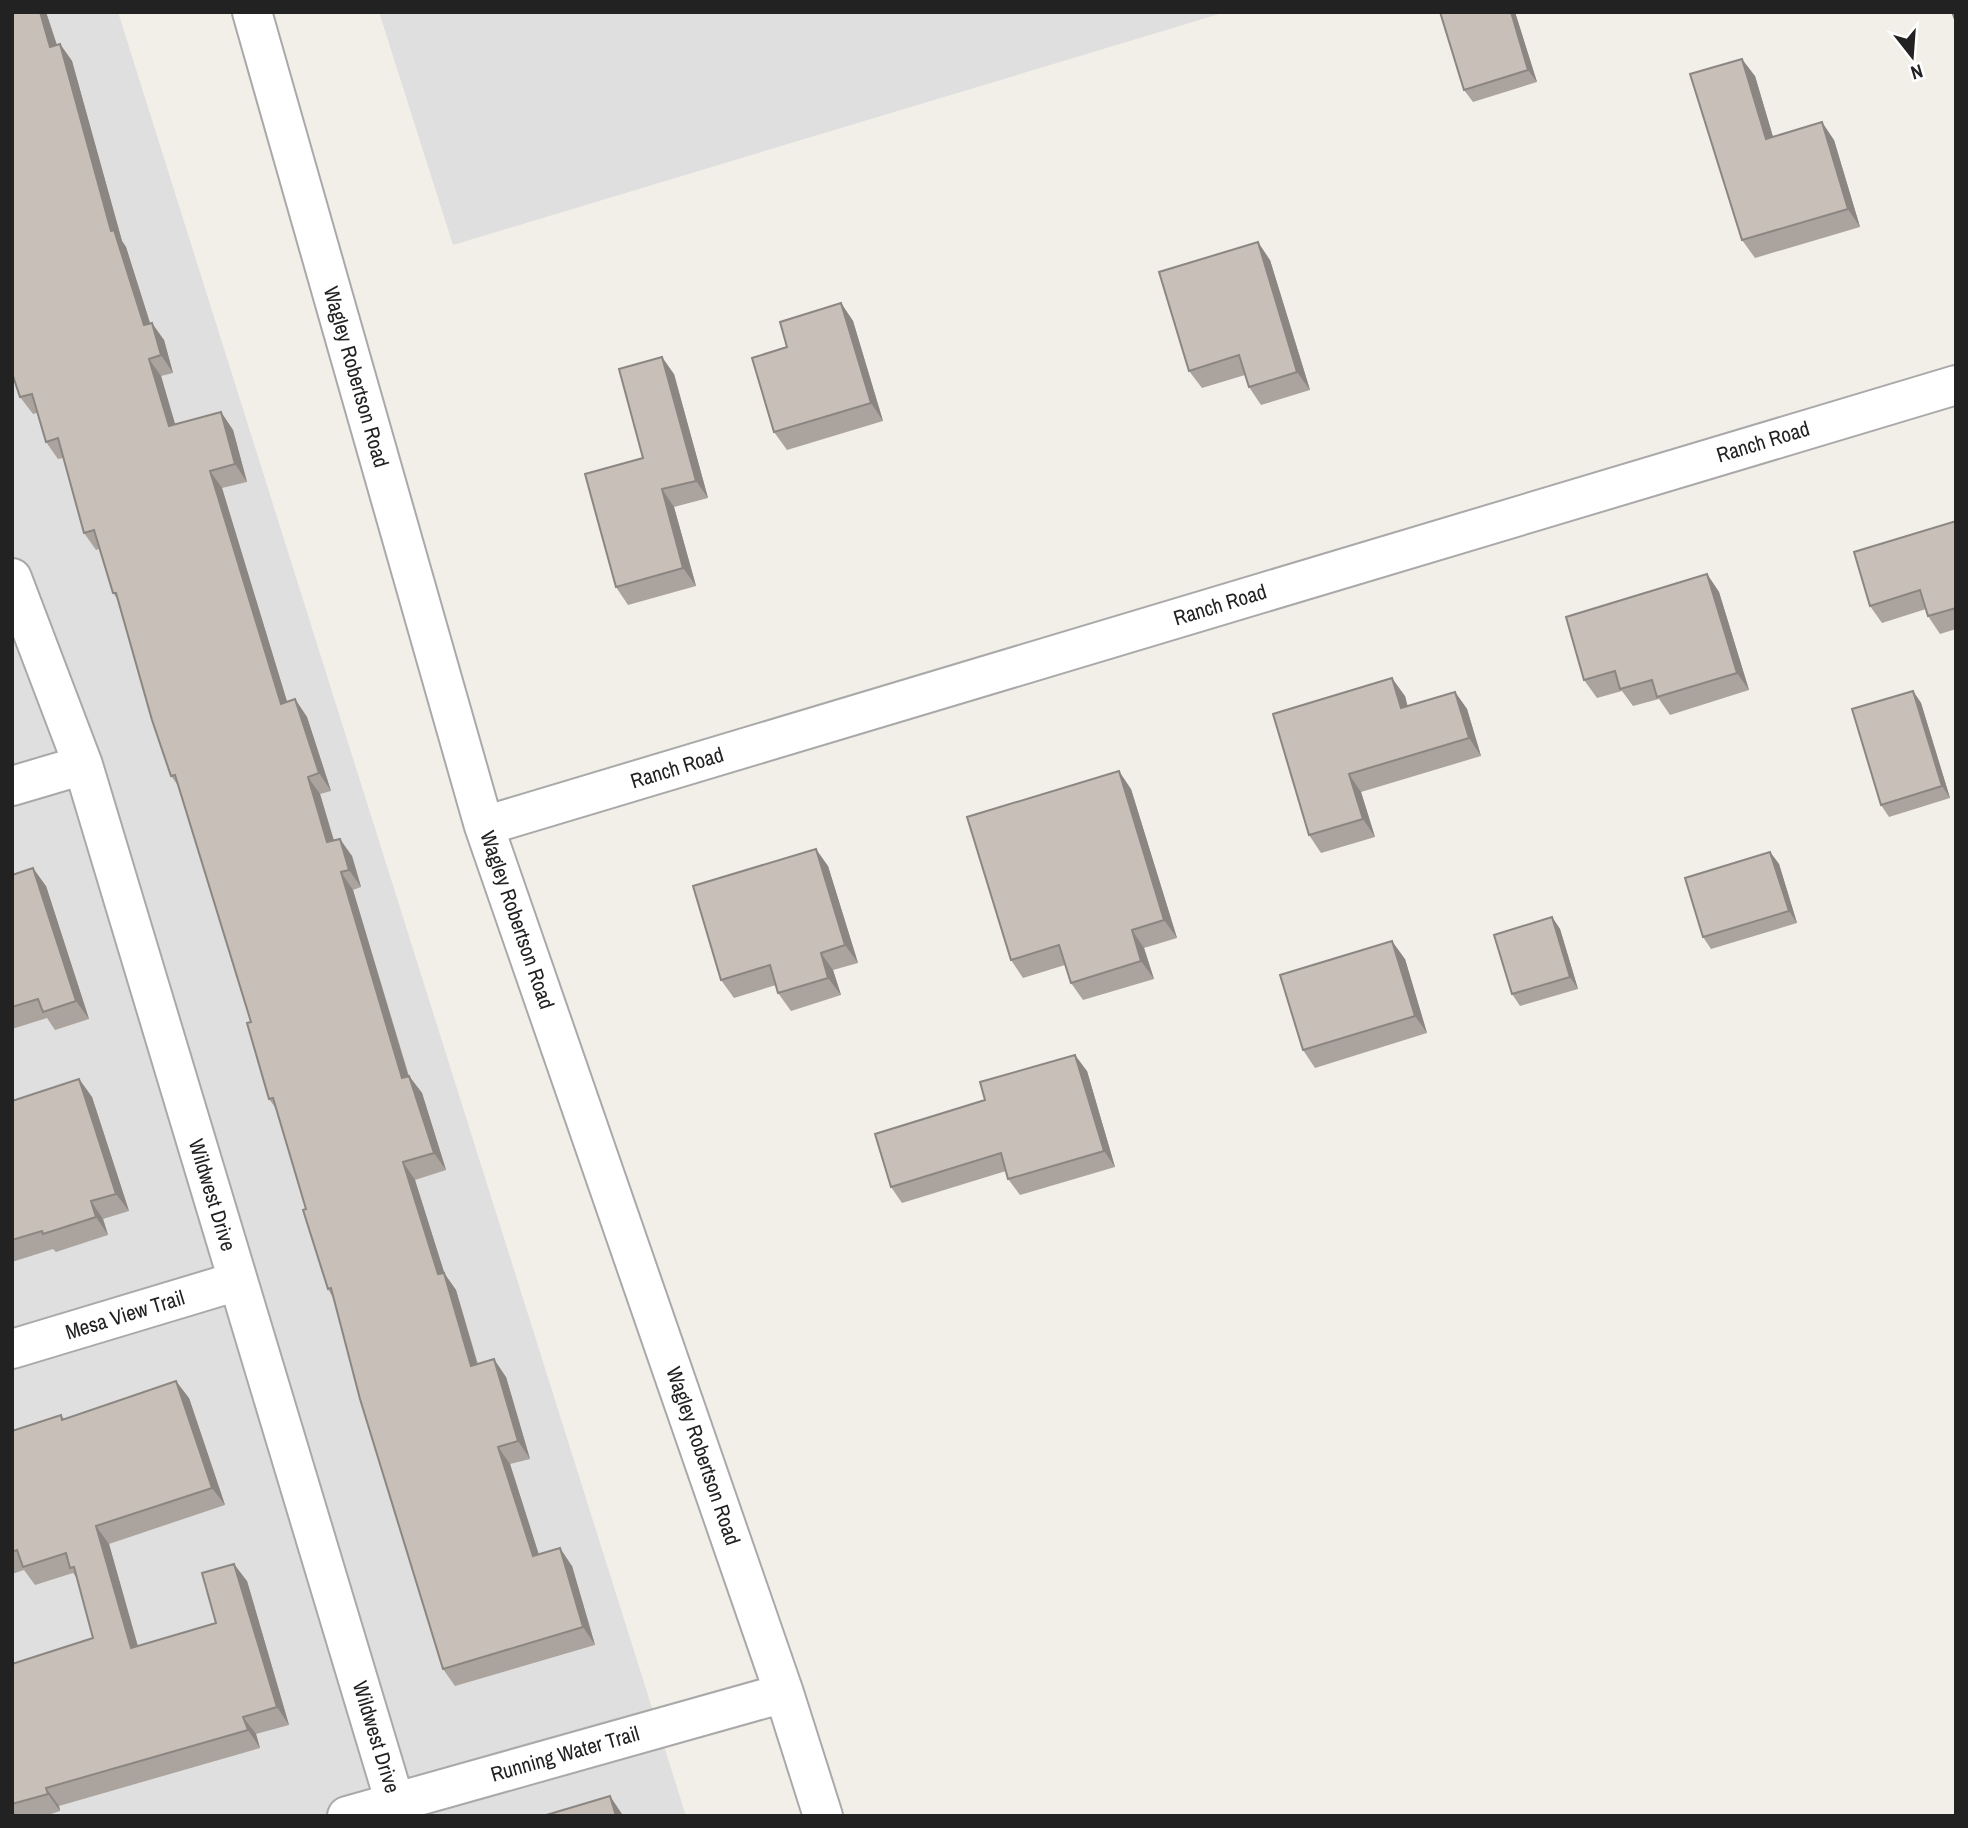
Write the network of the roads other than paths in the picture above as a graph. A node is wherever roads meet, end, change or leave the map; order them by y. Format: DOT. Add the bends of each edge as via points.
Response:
graph roads {
  1 [pos="252,12"];
  2 [pos="1956,384"];
  3 [pos="12,578"];
  4 [pos="83,765"];
  5 [pos="12,786"];
  6 [pos="484,826"];
  7 [pos="238,1281"];
  8 [pos="12,1349"];
  9 [pos="785,1693"];
  10 [pos="397,1808"];
  11 [pos="347,1816"];
  12 [pos="823,1816"];
  1 -- 6 [label="street, Wagley Robertson Road"];
  2 -- 6 [label="street, Ranch Road"];
  3 -- 4 [label="street, Wildwest Drive"];
  4 -- 5 [label="street"];
  4 -- 7 [label="street, Wildwest Drive"];
  6 -- 9 [label="street, Wagley Robertson Road"];
  7 -- 8 [label="street, Mesa View Trail"];
  7 -- 10 [label="street, Wildwest Drive"];
  9 -- 10 [label="street, Running Water Trail"];
  9 -- 12 [label="street, Wagley Robertson Road"];
  10 -- 11 [label="street, Running Water Trail"];
}
